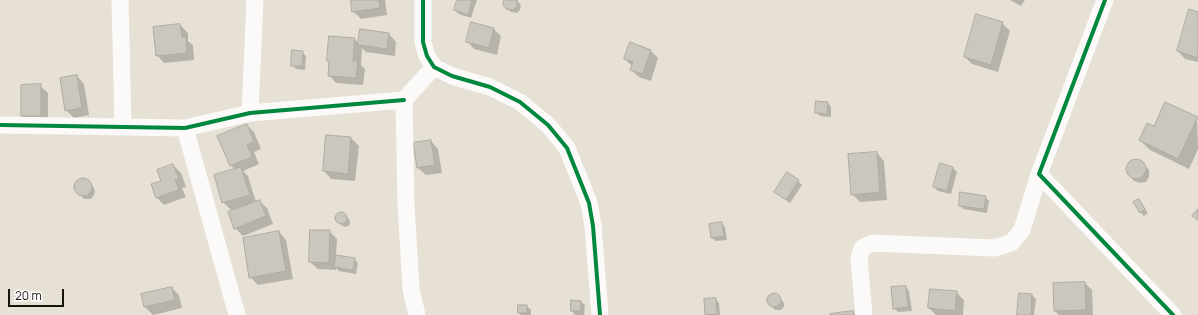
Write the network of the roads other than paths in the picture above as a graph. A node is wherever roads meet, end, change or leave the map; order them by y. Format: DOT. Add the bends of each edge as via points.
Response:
graph roads {
  1 [pos="120,0"];
  2 [pos="255,0"];
  3 [pos="423,0"];
  4 [pos="1105,0"];
  5 [pos="434,68"];
  6 [pos="404,100"];
  7 [pos="250,113"];
  8 [pos="0,126"];
  9 [pos="123,127"];
  10 [pos="185,128"];
  11 [pos="1039,174"];
  12 [pos="237,315"];
  13 [pos="416,315"];
  14 [pos="600,315"];
  15 [pos="864,315"];
  16 [pos="1173,315"];
  1 -- 9 [label="street"];
  2 -- 7 [label="street"];
  3 -- 5 [label="street" via="423,42"];
  4 -- 11 [label="street"];
  5 -- 6 [label="street"];
  5 -- 14 [label="street" via="490,87 520,102 548,125 567,148 589,202"];
  6 -- 7 [label="street"];
  6 -- 13 [label="street" via="406,212 411,289"];
  7 -- 10 [label="street"];
  8 -- 9 [label="street"];
  9 -- 10 [label="street"];
  10 -- 12 [label="street"];
  11 -- 15 [label="street" via="1022,230 1011,243 994,248 872,243 862,248 859,258"];
  11 -- 16 [label="street"];
}
